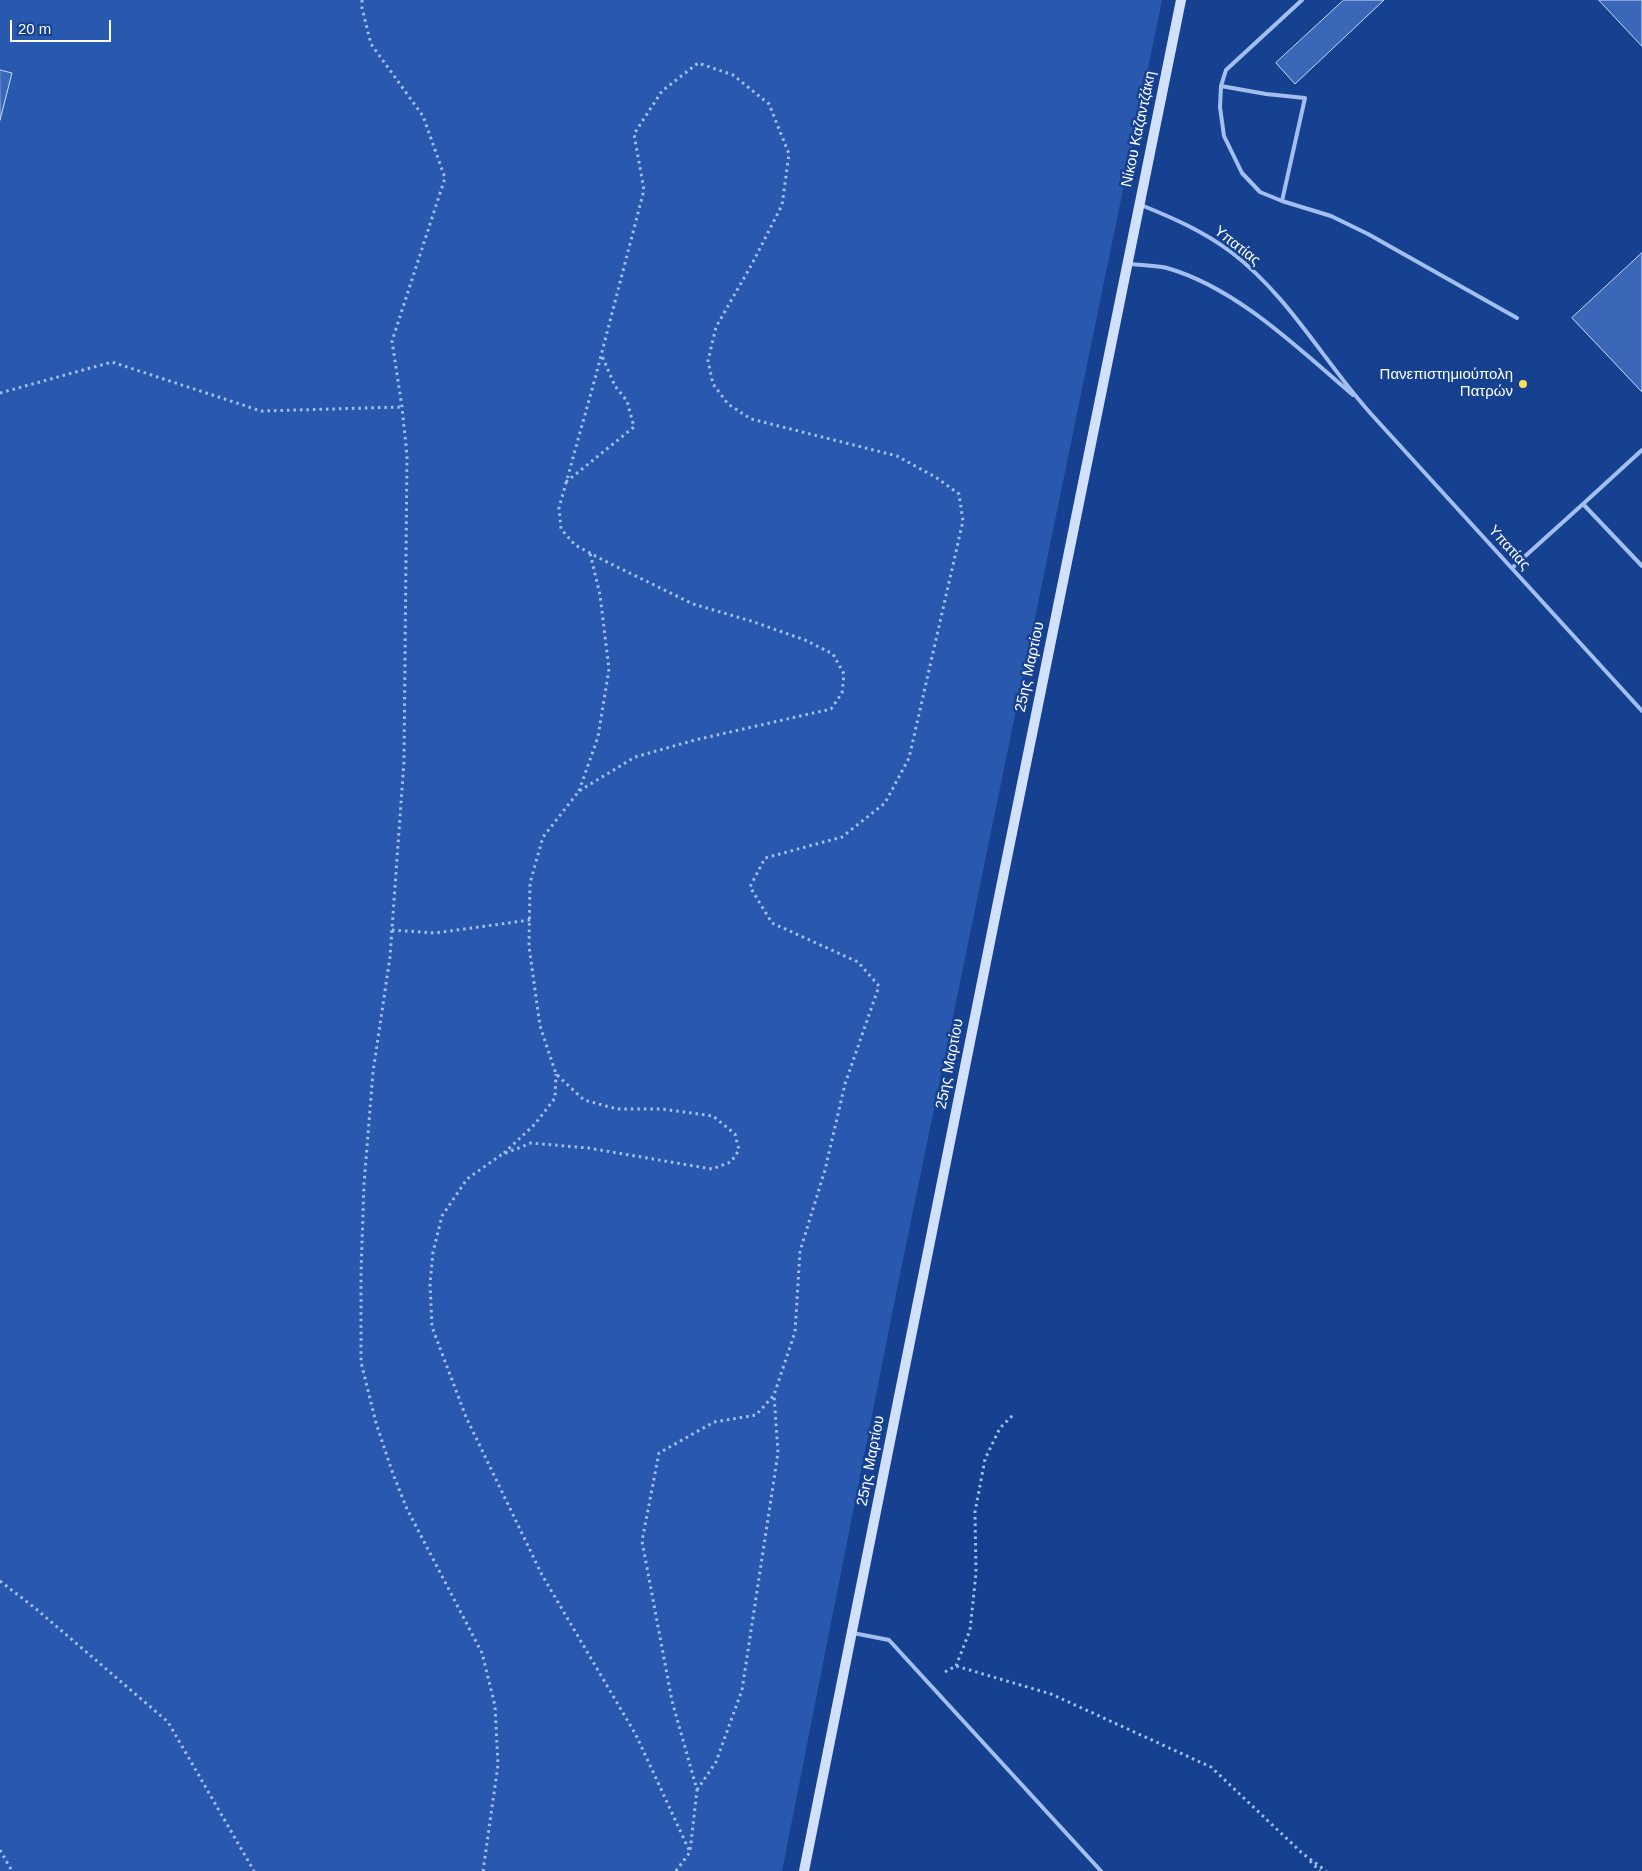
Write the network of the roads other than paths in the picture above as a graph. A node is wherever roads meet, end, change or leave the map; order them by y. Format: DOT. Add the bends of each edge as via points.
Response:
graph roads {
  1 [pos="1181,0"];
  2 [pos="1302,0"];
  3 [pos="1221,86"];
  4 [pos="1282,201"];
  5 [pos="1139,204"];
  6 [pos="1128,264"];
  7 [pos="1517,318"];
  8 [pos="1359,400"];
  9 [pos="1642,450"];
  10 [pos="1583,504"];
  11 [pos="1642,566"];
  12 [pos="1512,568"];
  13 [pos="1642,711"];
  14 [pos="852,1633"];
  15 [pos="804,1871"];
  16 [pos="1101,1871"];
  1 -- 5 [label="street, Νίκου Καζαντζάκη"];
  2 -- 3 [label="lane" via="1226,70"];
  3 -- 4 [label="lane" via="1224,136 1231,154 1247,180 1260,192"];
  3 -- 4 [label="lane" via="1305,98"];
  4 -- 7 [label="lane" via="1330,216 1368,234"];
  5 -- 6 [label="street, Νίκου Καζαντζάκη"];
  5 -- 8 [label="lane, Υπατίας" via="1179,220 1238,258 1292,313"];
  6 -- 8 [label="lane, Υπατίας" via="1166,268 1196,279 1233,300 1267,323"];
  6 -- 14 [label="street, 25ης Μαρτίου"];
  8 -- 12 [label="lane, Υπατίας"];
  9 -- 10 [label="lane"];
  10 -- 11 [label="lane"];
  10 -- 12 [label="lane"];
  12 -- 13 [label="lane, Υπατίας"];
  14 -- 15 [label="street, 25ης Μαρτίου"];
  14 -- 16 [label="lane" via="888,1640"];
}
